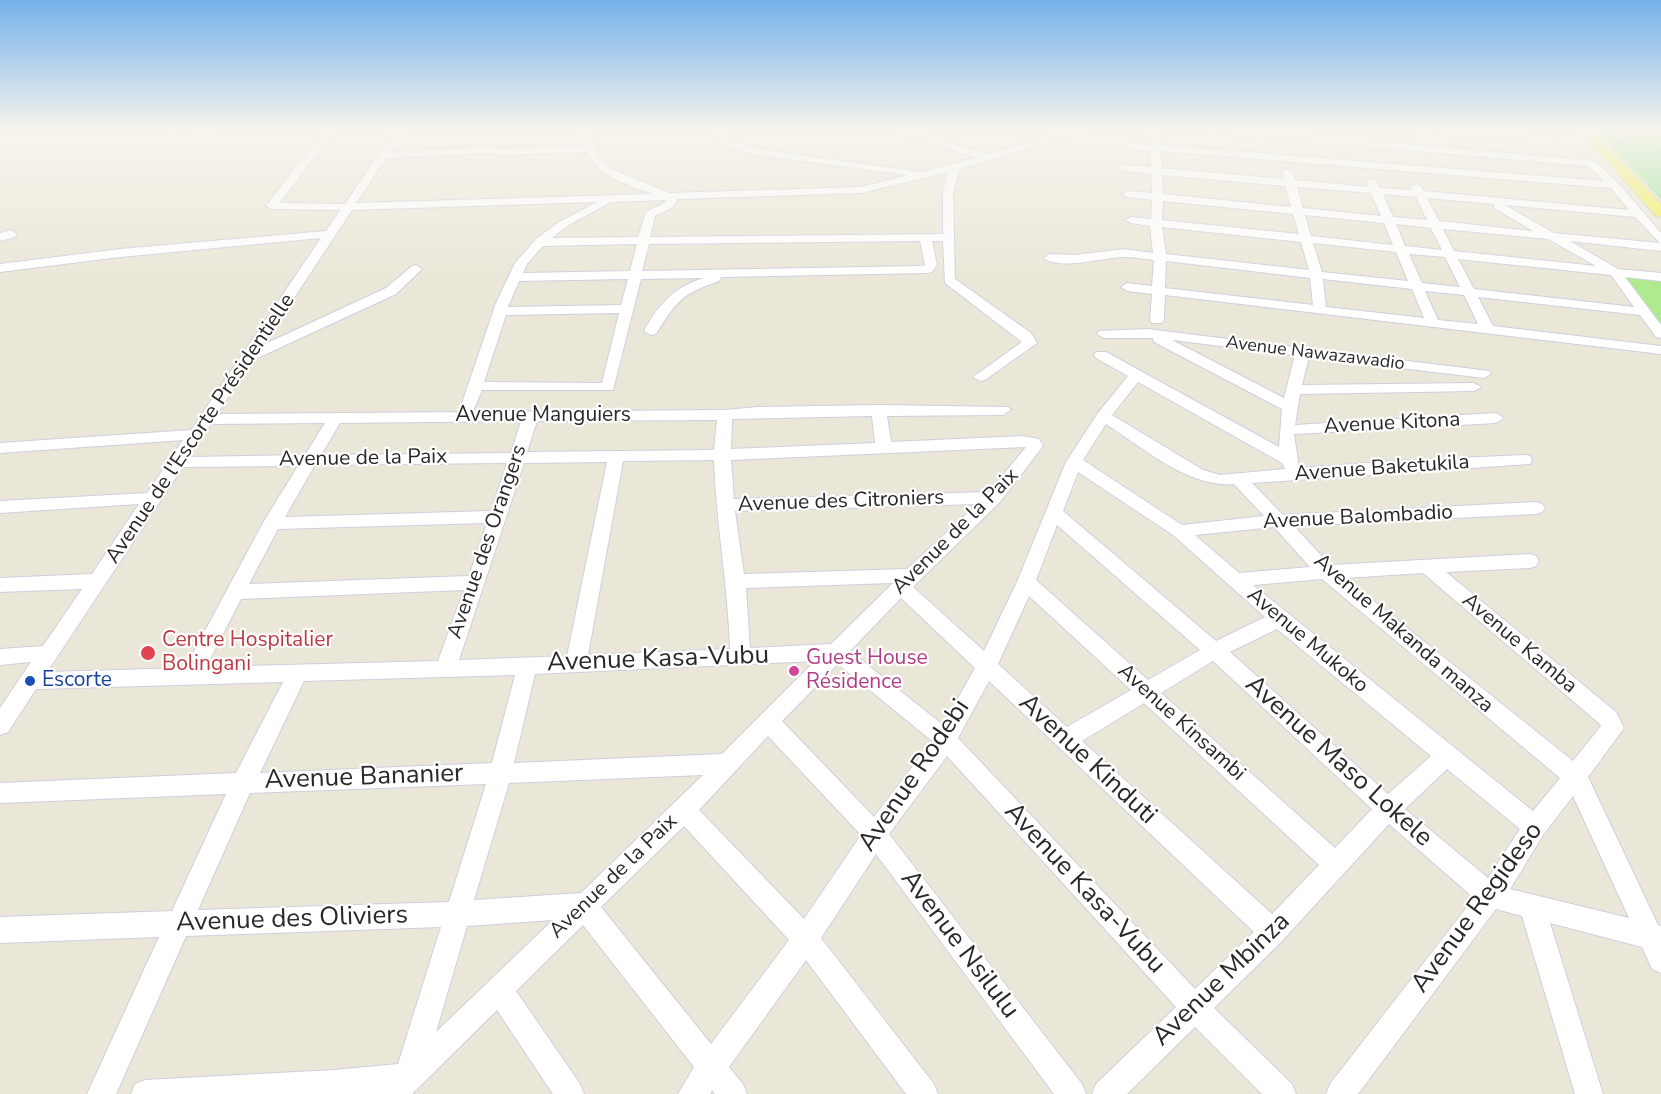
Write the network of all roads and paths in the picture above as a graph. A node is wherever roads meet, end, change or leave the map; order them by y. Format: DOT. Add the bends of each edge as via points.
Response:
graph roads {
  1 [pos="290,181"];
  2 [pos="366,181"];
  3 [pos="629,181"];
  4 [pos="896,181"];
  5 [pos="932,181"];
  6 [pos="951,181"];
  7 [pos="1157,181"];
  8 [pos="1261,181"];
  9 [pos="1290,181"];
  10 [pos="1372,181"];
  11 [pos="1413,181"];
  12 [pos="1439,181"];
  13 [pos="1475,181"];
  14 [pos="1566,181"];
  15 [pos="1610,181"];
  16 [pos="1632,181"];
  17 [pos="1291,184"];
  18 [pos="1614,185"];
  19 [pos="1376,190"];
  20 [pos="948,192"];
  21 [pos="1128,194"];
  22 [pos="1420,195"];
  23 [pos="670,196"];
  24 [pos="1158,196"];
  25 [pos="613,198"];
  26 [pos="1492,202"];
  27 [pos="350,207"];
  28 [pos="1299,211"];
  29 [pos="1661,213"];
  30 [pos="1639,214"];
  31 [pos="1388,219"];
  32 [pos="1131,220"];
  33 [pos="1156,224"];
  34 [pos="1436,224"];
  35 [pos="331,234"];
  36 [pos="1552,236"];
  37 [pos="925,237"];
  38 [pos="949,237"];
  39 [pos="1306,240"];
  40 [pos="1661,240"];
  41 [pos="540,242"];
  42 [pos="643,242"];
  43 [pos="1661,247"];
  44 [pos="1402,249"];
  45 [pos="1451,255"];
  46 [pos="1160,256"];
  47 [pos="1050,258"];
  48 [pos="0,268"];
  49 [pos="416,269"];
  50 [pos="1615,272"];
  51 [pos="737,273"];
  52 [pos="635,274"];
  53 [pos="1316,274"];
  54 [pos="513,277"];
  55 [pos="1661,278"];
  56 [pos="1418,285"];
  57 [pos="1127,287"];
  58 [pos="1467,290"];
  59 [pos="1158,291"];
  60 [pos="627,309"];
  61 [pos="1320,310"];
  62 [pos="501,311"];
  63 [pos="1645,312"];
  64 [pos="1157,320"];
  65 [pos="1432,322"];
  66 [pos="1487,328"];
  67 [pos="651,331"];
  68 [pos="1147,333"];
  69 [pos="1104,334"];
  70 [pos="1661,334"];
  71 [pos="1661,350"];
  72 [pos="1303,353"];
  73 [pos="1101,355"];
  74 [pos="248,357"];
  75 [pos="1484,374"];
  76 [pos="1137,375"];
  77 [pos="980,377"];
  78 [pos="476,386"];
  79 [pos="1474,387"];
  80 [pos="1295,390"];
  81 [pos="469,406"];
  82 [pos="1290,406"];
  83 [pos="879,410"];
  84 [pos="1003,410"];
  85 [pos="725,416"];
  86 [pos="1103,416"];
  87 [pos="336,417"];
  88 [pos="530,418"];
  89 [pos="1496,418"];
  90 [pos="207,419"];
  91 [pos="1287,430"];
  92 [pos="196,434"];
  93 [pos="0,448"];
  94 [pos="884,448"];
  95 [pos="721,455"];
  96 [pos="518,457"];
  97 [pos="616,457"];
  98 [pos="309,460"];
  99 [pos="1524,460"];
  100 [pos="178,462"];
  101 [pos="1074,462"];
  102 [pos="1292,466"];
  103 [pos="1240,480"];
  104 [pos="152,498"];
  105 [pos="994,498"];
  106 [pos="724,505"];
  107 [pos="0,507"];
  108 [pos="1536,508"];
  109 [pos="1053,512"];
  110 [pos="497,517"];
  111 [pos="1279,521"];
  112 [pos="272,522"];
  113 [pos="1179,531"];
  114 [pos="1530,561"];
  115 [pos="1427,567"];
  116 [pos="1326,572"];
  117 [pos="99,580"];
  118 [pos="1234,580"];
  119 [pos="736,581"];
  120 [pos="906,582"];
  121 [pos="1026,582"];
  122 [pos="476,583"];
  123 [pos="0,585"];
  124 [pos="234,592"];
  125 [pos="1279,619"];
  126 [pos="1214,651"];
  127 [pos="837,652"];
  128 [pos="49,653"];
  129 [pos="0,657"];
  130 [pos="740,657"];
  131 [pos="576,663"];
  132 [pos="528,666"];
  133 [pos="446,667"];
  134 [pos="986,668"];
  135 [pos="298,672"];
  136 [pos="191,676"];
  137 [pos="32,681"];
  138 [pos="1146,692"];
  139 [pos="768,721"];
  140 [pos="1611,721"];
  141 [pos="0,726"];
  142 [pos="1066,739"];
  143 [pos="946,740"];
  144 [pos="1447,755"];
  145 [pos="727,764"];
  146 [pos="501,772"];
  147 [pos="1576,777"];
  148 [pos="243,783"];
  149 [pos="0,793"];
  150 [pos="1388,809"];
  151 [pos="684,810"];
  152 [pos="1535,827"];
  153 [pos="875,834"];
  154 [pos="1336,865"];
  155 [pos="1491,896"];
  156 [pos="584,905"];
  157 [pos="1532,907"];
  158 [pos="458,914"];
  159 [pos="180,923"];
  160 [pos="0,930"];
  161 [pos="1273,932"];
  162 [pos="1656,938"];
  163 [pos="806,939"];
  164 [pos="1661,960"];
  165 [pos="499,990"];
  166 [pos="1194,1007"];
  167 [pos="712,1067"];
  168 [pos="400,1085"];
  169 [pos="102,1094"];
  170 [pos="145,1094"];
  171 [pos="570,1094"];
  172 [pos="692,1094"];
  173 [pos="733,1094"];
  174 [pos="924,1094"];
  175 [pos="1072,1094"];
  176 [pos="1106,1094"];
  177 [pos="1282,1094"];
  178 [pos="1340,1094"];
  179 [pos="1589,1094"];
  1 -- 27 [label="street" via="272,206"];
  2 -- 27 [label="street, Avenue de l'Escorte Présidentielle"];
  3 -- 23 [label="street"];
  4 -- 23 [label="street" via="861,189"];
  5 -- 20 [label="street"];
  6 -- 20 [label="street"];
  7 -- 24 [label="street"];
  8 -- 17 [label="street"];
  9 -- 17 [label="street"];
  10 -- 19 [label="street"];
  11 -- 22 [label="street"];
  12 -- 26 [label="street"];
  13 -- 26 [label="street"];
  14 -- 18 [label="street"];
  15 -- 18 [label="street"];
  16 -- 29 [label="main road"];
  17 -- 19 [label="street"];
  17 -- 28 [label="street"];
  18 -- 30 [label="street"];
  19 -- 22 [label="street"];
  19 -- 31 [label="street"];
  20 -- 38 [label="street"];
  21 -- 24 [label="street"];
  22 -- 26 [label="street"];
  22 -- 34 [label="street"];
  23 -- 25 [label="street"];
  23 -- 42 [label="street" via="669,205 650,214"];
  24 -- 28 [label="street"];
  24 -- 33 [label="street"];
  25 -- 27 [label="street"];
  25 -- 41 [label="street" via="563,224"];
  26 -- 30 [label="street"];
  26 -- 36 [label="street"];
  27 -- 35 [label="street, Avenue de l'Escorte Présidentielle"];
  28 -- 31 [label="street"];
  28 -- 39 [label="street"];
  30 -- 40 [label="street"];
  31 -- 34 [label="street"];
  31 -- 44 [label="street"];
  32 -- 33 [label="street"];
  33 -- 39 [label="street"];
  33 -- 46 [label="street"];
  34 -- 36 [label="street"];
  34 -- 45 [label="street"];
  35 -- 48 [label="street"];
  35 -- 74 [label="street, Avenue de l'Escorte Présidentielle"];
  36 -- 43 [label="street"];
  36 -- 50 [label="street"];
  37 -- 38 [label="street"];
  37 -- 42 [label="street"];
  37 -- 51 [label="street" via="931,265 928,269"];
  38 -- 77 [label="street" via="949,280 1026,336 1030,343"];
  39 -- 44 [label="street"];
  39 -- 53 [label="street"];
  41 -- 42 [label="street"];
  41 -- 54 [label="street"];
  42 -- 52 [label="street"];
  44 -- 45 [label="street"];
  44 -- 56 [label="street"];
  45 -- 50 [label="street"];
  45 -- 58 [label="street"];
  46 -- 47 [label="street" via="1124,253"];
  46 -- 53 [label="street"];
  46 -- 59 [label="street"];
  49 -- 74 [label="street" via="394,289 371,302"];
  50 -- 55 [label="street"];
  50 -- 63 [label="street"];
  51 -- 52 [label="street"];
  51 -- 67 [label="street" via="683,291 664,305"];
  52 -- 54 [label="street"];
  52 -- 60 [label="street"];
  53 -- 56 [label="street"];
  53 -- 61 [label="street"];
  54 -- 62 [label="street"];
  56 -- 58 [label="street"];
  56 -- 65 [label="street"];
  57 -- 59 [label="street"];
  58 -- 63 [label="street"];
  58 -- 66 [label="street"];
  59 -- 61 [label="street"];
  59 -- 64 [label="street"];
  60 -- 62 [label="street"];
  60 -- 78 [label="street" via="608,387"];
  61 -- 65 [label="street"];
  62 -- 78 [label="street"];
  63 -- 70 [label="street"];
  65 -- 66 [label="street"];
  66 -- 71 [label="street"];
  68 -- 69 [label="street, Avenue Nawazawadio"];
  68 -- 72 [label="street, Avenue Nawazawadio"];
  68 -- 82 [label="street"];
  72 -- 75 [label="street, Avenue Nawazawadio"];
  72 -- 80 [label="street"];
  73 -- 76 [label="street"];
  74 -- 90 [label="street, Avenue de l'Escorte Présidentielle"];
  76 -- 86 [label="street, Avenue Rodebi"];
  76 -- 102 [label="street"];
  78 -- 81 [label="street"];
  79 -- 80 [label="street"];
  80 -- 82 [label="street"];
  82 -- 91 [label="street"];
  83 -- 84 [label="street, Avenue Manguiers"];
  83 -- 85 [label="street, Avenue Manguiers"];
  83 -- 94 [label="street"];
  85 -- 88 [label="street, Avenue Manguiers"];
  85 -- 95 [label="street"];
  86 -- 101 [label="street, Avenue Rodebi"];
  86 -- 103 [label="street, Avenue Baketukila" via="1197,474 1210,479"];
  87 -- 88 [label="street, Avenue Manguiers"];
  87 -- 90 [label="street, Avenue Manguiers"];
  87 -- 98 [label="street"];
  88 -- 96 [label="street, Avenue des Orangers"];
  89 -- 91 [label="street, Avenue Kitona"];
  90 -- 92 [label="street, Avenue de l'Escorte Présidentielle"];
  91 -- 102 [label="street"];
  92 -- 93 [label="street"];
  92 -- 100 [label="street, Avenue de l'Escorte Présidentielle"];
  94 -- 95 [label="street, Avenue de la Paix"];
  94 -- 105 [label="street, Avenue de la Paix" via="1033,443 1035,449"];
  95 -- 97 [label="street, Avenue de la Paix"];
  95 -- 106 [label="street"];
  96 -- 97 [label="street, Avenue de la Paix"];
  96 -- 98 [label="street, Avenue de la Paix"];
  96 -- 110 [label="street, Avenue des Orangers"];
  97 -- 131 [label="street"];
  98 -- 100 [label="street, Avenue de la Paix"];
  98 -- 112 [label="street"];
  99 -- 102 [label="street, Avenue Baketukila"];
  100 -- 104 [label="street, Avenue de l'Escorte Présidentielle"];
  101 -- 109 [label="street, Avenue Rodebi"];
  101 -- 113 [label="street, Avenue Mukoko"];
  102 -- 103 [label="street, Avenue Baketukila"];
  103 -- 111 [label="street, Avenue Makanda manza"];
  104 -- 107 [label="street"];
  104 -- 117 [label="street, Avenue de l'Escorte Présidentielle"];
  105 -- 106 [label="street, Avenue des Citroniers"];
  105 -- 120 [label="street, Avenue de la Paix"];
  106 -- 119 [label="street"];
  108 -- 111 [label="street, Avenue Balombadio"];
  109 -- 121 [label="street, Avenue Rodebi"];
  109 -- 126 [label="street, Avenue Maso Lokele"];
  110 -- 112 [label="street"];
  110 -- 122 [label="street, Avenue des Orangers"];
  111 -- 113 [label="street, Avenue Balombadio"];
  111 -- 116 [label="street, Avenue Makanda manza"];
  112 -- 124 [label="street"];
  113 -- 118 [label="street, Avenue Mukoko"];
  114 -- 115 [label="street"];
  115 -- 116 [label="street"];
  115 -- 140 [label="street, Avenue Kamba"];
  116 -- 118 [label="street"];
  116 -- 147 [label="street, Avenue Makanda manza"];
  117 -- 123 [label="street"];
  117 -- 128 [label="street, Avenue de l'Escorte Présidentielle"];
  118 -- 125 [label="street, Avenue Mukoko"];
  119 -- 120 [label="street"];
  119 -- 130 [label="street"];
  120 -- 127 [label="street, Avenue de la Paix"];
  120 -- 134 [label="street, Avenue Kinduti"];
  121 -- 134 [label="street, Avenue Rodebi"];
  121 -- 138 [label="street, Avenue Kinsambi"];
  122 -- 124 [label="street"];
  122 -- 133 [label="street, Avenue des Orangers"];
  124 -- 136 [label="street"];
  125 -- 126 [label="street"];
  125 -- 144 [label="street, Avenue Mukoko"];
  126 -- 138 [label="street"];
  126 -- 150 [label="street, Avenue Maso Lokele"];
  127 -- 130 [label="street, Avenue Kasa-Vubu"];
  127 -- 139 [label="street, Avenue de la Paix"];
  127 -- 143 [label="street, Avenue Kasa-Vubu"];
  128 -- 129 [label="street"];
  128 -- 137 [label="street, Avenue de l'Escorte Présidentielle"];
  130 -- 131 [label="street, Avenue Kasa-Vubu"];
  131 -- 132 [label="street, Avenue Kasa-Vubu"];
  132 -- 133 [label="street, Avenue Kasa-Vubu"];
  132 -- 146 [label="street"];
  133 -- 135 [label="street, Avenue Kasa-Vubu"];
  134 -- 142 [label="street, Avenue Kinduti"];
  134 -- 143 [label="street, Avenue Rodebi"];
  135 -- 136 [label="street, Avenue Kasa-Vubu"];
  135 -- 148 [label="street"];
  136 -- 137 [label="street, Avenue Kasa-Vubu"];
  137 -- 141 [label="street, Avenue de l'Escorte Présidentielle"];
  138 -- 142 [label="street"];
  138 -- 154 [label="street, Avenue Kinsambi"];
  139 -- 145 [label="street, Avenue de la Paix"];
  139 -- 153 [label="street, Avenue Nsilulu"];
  140 -- 147 [label="street, Avenue Regideso" via="1612,728"];
  142 -- 161 [label="street, Avenue Kinduti"];
  143 -- 153 [label="street, Avenue Rodebi"];
  143 -- 166 [label="street, Avenue Kasa-Vubu"];
  144 -- 150 [label="street, Avenue Mbinza"];
  144 -- 152 [label="street, Avenue Mukoko"];
  145 -- 146 [label="street, Avenue Bananier"];
  145 -- 151 [label="street, Avenue de la Paix"];
  146 -- 148 [label="street, Avenue Bananier"];
  146 -- 158 [label="street"];
  147 -- 152 [label="street, Avenue Regideso"];
  147 -- 162 [label="street"];
  148 -- 149 [label="street, Avenue Bananier"];
  148 -- 159 [label="street"];
  150 -- 154 [label="street, Avenue Mbinza"];
  150 -- 155 [label="street, Avenue Maso Lokele"];
  151 -- 156 [label="street, Avenue de la Paix"];
  151 -- 163 [label="street"];
  152 -- 155 [label="street, Avenue Regideso"];
  153 -- 163 [label="street, Avenue Rodebi"];
  153 -- 175 [label="street, Avenue Nsilulu"];
  154 -- 161 [label="street, Avenue Mbinza"];
  155 -- 157 [label="street, Avenue Maso Lokele"];
  155 -- 178 [label="street, Avenue Regideso"];
  156 -- 158 [label="street, Avenue des Oliviers"];
  156 -- 165 [label="street, Avenue de la Paix"];
  156 -- 167 [label="street"];
  157 -- 162 [label="street, Avenue Maso Lokele"];
  157 -- 179 [label="street"];
  158 -- 159 [label="street, Avenue des Oliviers"];
  158 -- 168 [label="street"];
  159 -- 160 [label="street, Avenue des Oliviers"];
  159 -- 169 [label="street"];
  161 -- 166 [label="street, Avenue Mbinza"];
  162 -- 164 [label="street"];
  163 -- 167 [label="street, Avenue Rodebi"];
  163 -- 174 [label="street"];
  165 -- 168 [label="street, Avenue de la Paix"];
  165 -- 171 [label="street"];
  166 -- 176 [label="street, Avenue Mbinza"];
  166 -- 177 [label="street, Avenue Kasa-Vubu"];
  167 -- 172 [label="street, Avenue Rodebi"];
  167 -- 173 [label="street"];
  168 -- 170 [label="street" via="334,1084"];
}
